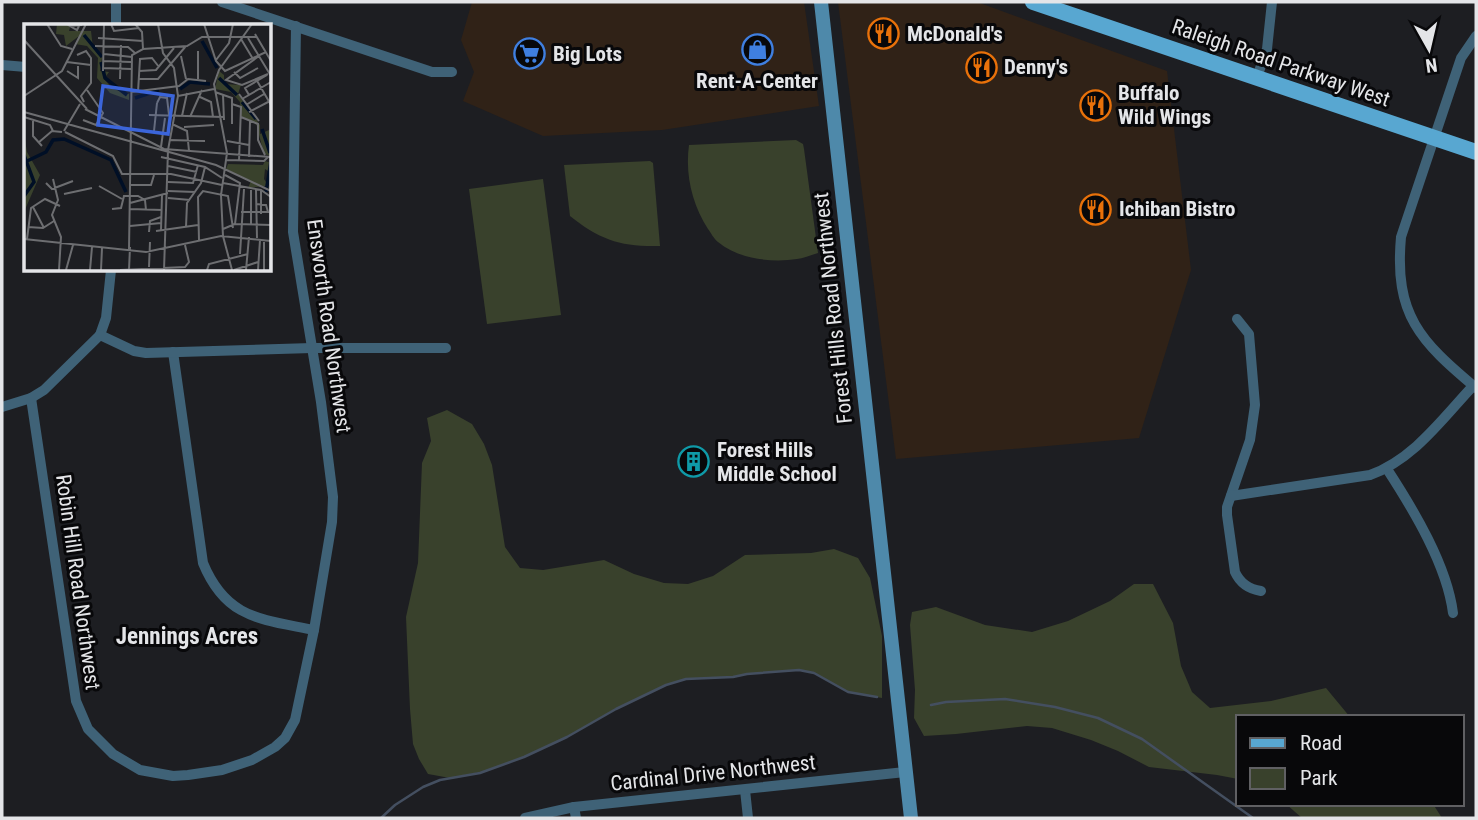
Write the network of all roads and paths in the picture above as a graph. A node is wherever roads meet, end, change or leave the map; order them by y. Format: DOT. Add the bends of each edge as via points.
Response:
graph roads {
  1 [pos="116,2"];
  2 [pos="222,2"];
  3 [pos="821,2"];
  4 [pos="1033,2"];
  5 [pos="1272,2"];
  6 [pos="243,5"];
  7 [pos="116,24"];
  8 [pos="296,26"];
  9 [pos="1476,36"];
  10 [pos="2,65"];
  11 [pos="24,67"];
  12 [pos="452,72"];
  13 [pos="1257,77"];
  14 [pos="1434,138"];
  15 [pos="1476,152"];
  16 [pos="111,271"];
  17 [pos="1237,319"];
  18 [pos="100,335"];
  19 [pos="312,348"];
  20 [pos="446,348"];
  21 [pos="173,352"];
  22 [pos="1475,387"];
  23 [pos="31,398"];
  24 [pos="2,407"];
  25 [pos="1387,469"];
  26 [pos="1231,496"];
  27 [pos="1261,591"];
  28 [pos="1453,613"];
  29 [pos="314,630"];
  30 [pos="905,772"];
  31 [pos="745,790"];
  32 [pos="575,813"];
  33 [pos="525,818"];
  34 [pos="748,818"];
  35 [pos="911,818"];
  1 -- 7 [label="street"];
  2 -- 6 [label="street"];
  3 -- 30 [label="main road, Forest Hills Road Northwest"];
  4 -- 13 [label="main road, Raleigh Road Parkway West"];
  5 -- 13 [label="street" via="1267,49"];
  6 -- 8 [label="street"];
  8 -- 12 [label="street" via="432,72"];
  8 -- 19 [label="street, Ensworth Road Northwest" via="293,232"];
  9 -- 14 [label="street" via="1461,58"];
  10 -- 11 [label="street"];
  13 -- 14 [label="main road, Raleigh Road Parkway West"];
  14 -- 15 [label="main road, Raleigh Road Parkway West"];
  14 -- 22 [label="street" via="1401,237 1404,302 1430,347"];
  16 -- 18 [label="street" via="107,318"];
  17 -- 26 [label="street" via="1249,334 1255,405 1250,440"];
  18 -- 21 [label="street" via="134,351"];
  18 -- 23 [label="street"];
  19 -- 20 [label="street"];
  19 -- 21 [label="street"];
  19 -- 29 [label="street, Ensworth Road Northwest" via="333,497"];
  21 -- 29 [label="street" via="203,562 210,580 240,611"];
  22 -- 25 [label="street" via="1419,444"];
  23 -- 24 [label="street"];
  23 -- 29 [label="street, Robin Hill Road Northwest" via="76,701 88,729 113,754 140,770 173,776 222,770 268,752 285,738 295,720"];
  25 -- 26 [label="street"];
  25 -- 28 [label="street" via="1433,551 1451,595"];
  26 -- 27 [label="street" via="1227,515 1235,572 1247,587"];
  30 -- 31 [label="street, Cardinal Drive Northwest"];
  30 -- 35 [label="main road, Forest Hills Road Northwest"];
  31 -- 32 [label="street, Cardinal Drive Northwest"];
  31 -- 34 [label="street"];
  32 -- 33 [label="street, Cardinal Drive Northwest"];
}
